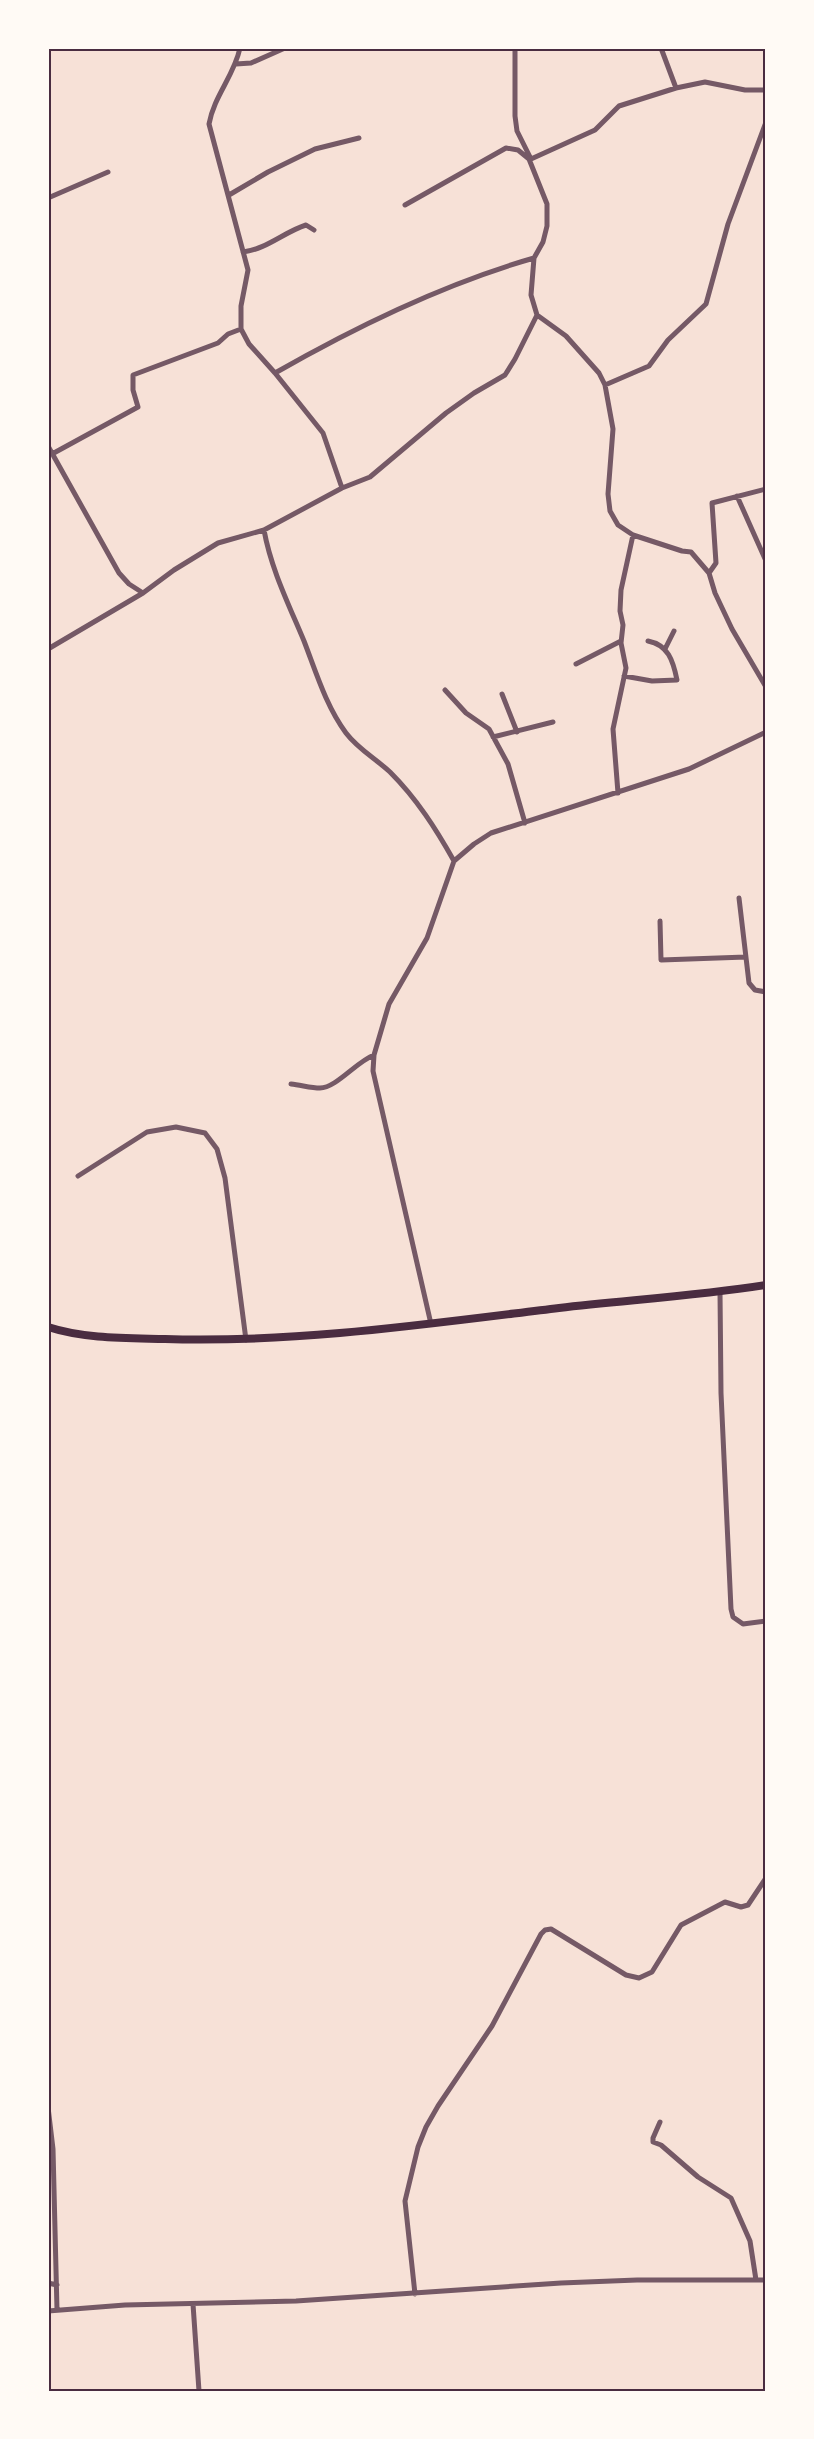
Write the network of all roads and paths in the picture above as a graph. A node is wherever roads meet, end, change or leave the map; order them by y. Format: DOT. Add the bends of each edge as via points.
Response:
graph roads {
  1 [pos="240,48"];
  2 [pos="285,48"];
  3 [pos="515,48"];
  4 [pos="661,48"];
  5 [pos="236,64"];
  6 [pos="676,88"];
  7 [pos="766,90"];
  8 [pos="766,122"];
  9 [pos="359,138"];
  10 [pos="530,159"];
  11 [pos="108,172"];
  12 [pos="229,195"];
  13 [pos="48,198"];
  14 [pos="405,205"];
  15 [pos="314,230"];
  16 [pos="243,252"];
  17 [pos="534,258"];
  18 [pos="537,315"];
  19 [pos="241,329"];
  20 [pos="275,373"];
  21 [pos="605,385"];
  22 [pos="48,446"];
  23 [pos="52,454"];
  24 [pos="342,488"];
  25 [pos="766,489"];
  26 [pos="737,496"];
  27 [pos="264,530"];
  28 [pos="633,535"];
  29 [pos="766,561"];
  30 [pos="709,573"];
  31 [pos="143,593"];
  32 [pos="674,631"];
  33 [pos="621,641"];
  34 [pos="648,641"];
  35 [pos="48,649"];
  36 [pos="665,649"];
  37 [pos="576,664"];
  38 [pos="624,676"];
  39 [pos="766,687"];
  40 [pos="445,690"];
  41 [pos="502,694"];
  42 [pos="553,722"];
  43 [pos="517,732"];
  44 [pos="766,732"];
  45 [pos="493,737"];
  46 [pos="618,793"];
  47 [pos="525,823"];
  48 [pos="454,861"];
  49 [pos="739,898"];
  50 [pos="660,921"];
  51 [pos="746,957"];
  52 [pos="766,992"];
  53 [pos="374,1055"];
  54 [pos="291,1084"];
  55 [pos="78,1176"];
  56 [pos="766,1285"];
  57 [pos="720,1292"];
  58 [pos="431,1325"];
  59 [pos="48,1328"];
  60 [pos="246,1340"];
  61 [pos="766,1621"];
  62 [pos="766,1878"];
  63 [pos="48,2108"];
  64 [pos="660,2122"];
  65 [pos="756,2280"];
  66 [pos="766,2280"];
  67 [pos="48,2285"];
  68 [pos="57,2285"];
  69 [pos="415,2294"];
  70 [pos="193,2304"];
  71 [pos="57,2310"];
  72 [pos="48,2311"];
  73 [pos="199,2391"];
  1 -- 5 [label="street"];
  2 -- 5 [label="street" via="251,63"];
  3 -- 10 [label="street" via="517,131"];
  4 -- 6 [label="street"];
  5 -- 12 [label="street" via="212,109 209,124"];
  6 -- 7 [label="street" via="705,82"];
  6 -- 10 [label="street" via="619,106 595,130"];
  8 -- 21 [label="street" via="728,224 706,304 668,340 649,366"];
  9 -- 12 [label="street" via="315,149"];
  10 -- 14 [label="street" via="518,150 506,148"];
  10 -- 17 [label="street" via="547,204 545,234"];
  11 -- 13 [label="street"];
  12 -- 16 [label="street"];
  15 -- 16 [label="street" via="306,225 266,246"];
  16 -- 19 [label="street" via="248,270"];
  17 -- 18 [label="street" via="531,295"];
  17 -- 20 [label="street" via="496,269 384,315"];
  18 -- 21 [label="street" via="566,336"];
  18 -- 24 [label="street" via="505,375 446,413 370,477"];
  19 -- 20 [label="street"];
  19 -- 23 [label="street" via="218,343 133,375 138,407"];
  20 -- 24 [label="street" via="323,433"];
  21 -- 28 [label="street" via="613,429 610,511 618,525"];
  22 -- 23 [label="street"];
  23 -- 31 [label="street" via="119,573"];
  24 -- 27 [label="street"];
  25 -- 26 [label="street"];
  26 -- 29 [label="street"];
  26 -- 30 [label="street" via="712,503 716,563"];
  27 -- 31 [label="street" via="218,543"];
  27 -- 48 [label="street" via="280,586 332,710 346,733 390,772 429,816"];
  28 -- 30 [label="street" via="691,552"];
  28 -- 33 [label="street" via="621,590"];
  30 -- 39 [label="street" via="732,629"];
  31 -- 35 [label="street"];
  32 -- 36 [label="street"];
  33 -- 37 [label="street"];
  33 -- 38 [label="street"];
  34 -- 36 [label="street" via="660,643"];
  36 -- 38 [label="street" via="675,666 677,680"];
  38 -- 46 [label="street" via="612,729"];
  40 -- 45 [label="street"];
  41 -- 43 [label="street"];
  42 -- 43 [label="street"];
  43 -- 45 [label="street"];
  44 -- 46 [label="street" via="689,769"];
  45 -- 47 [label="street" via="508,764"];
  46 -- 47 [label="street"];
  47 -- 48 [label="street" via="491,833"];
  48 -- 53 [label="street" via="427,938 389,1004"];
  49 -- 51 [label="street"];
  50 -- 51 [label="street" via="661,960"];
  51 -- 52 [label="street" via="751,987"];
  53 -- 54 [label="street" via="322,1088"];
  53 -- 58 [label="street" via="373,1071"];
  55 -- 60 [label="street" via="147,1131 176,1127 205,1132 216,1149 225,1178"];
  56 -- 57 [label="main road"];
  57 -- 58 [label="main road"];
  57 -- 61 [label="street" via="731,1609 733,1617 743,1624"];
  58 -- 60 [label="main road"];
  59 -- 60 [label="main road" via="115,1338"];
  62 -- 69 [label="street" via="748,1905 725,1902 681,1925 645,1977 626,1975 551,1929 541,1935 492,2026 438,2106 418,2147 405,2201"];
  63 -- 68 [label="street"];
  64 -- 65 [label="street" via="653,2142 731,2198 750,2241"];
  65 -- 66 [label="street"];
  65 -- 69 [label="street" via="637,2280"];
  67 -- 68 [label="street"];
  68 -- 71 [label="street"];
  69 -- 70 [label="street"];
  70 -- 71 [label="street"];
  70 -- 73 [label="street"];
  71 -- 72 [label="street"];
}
